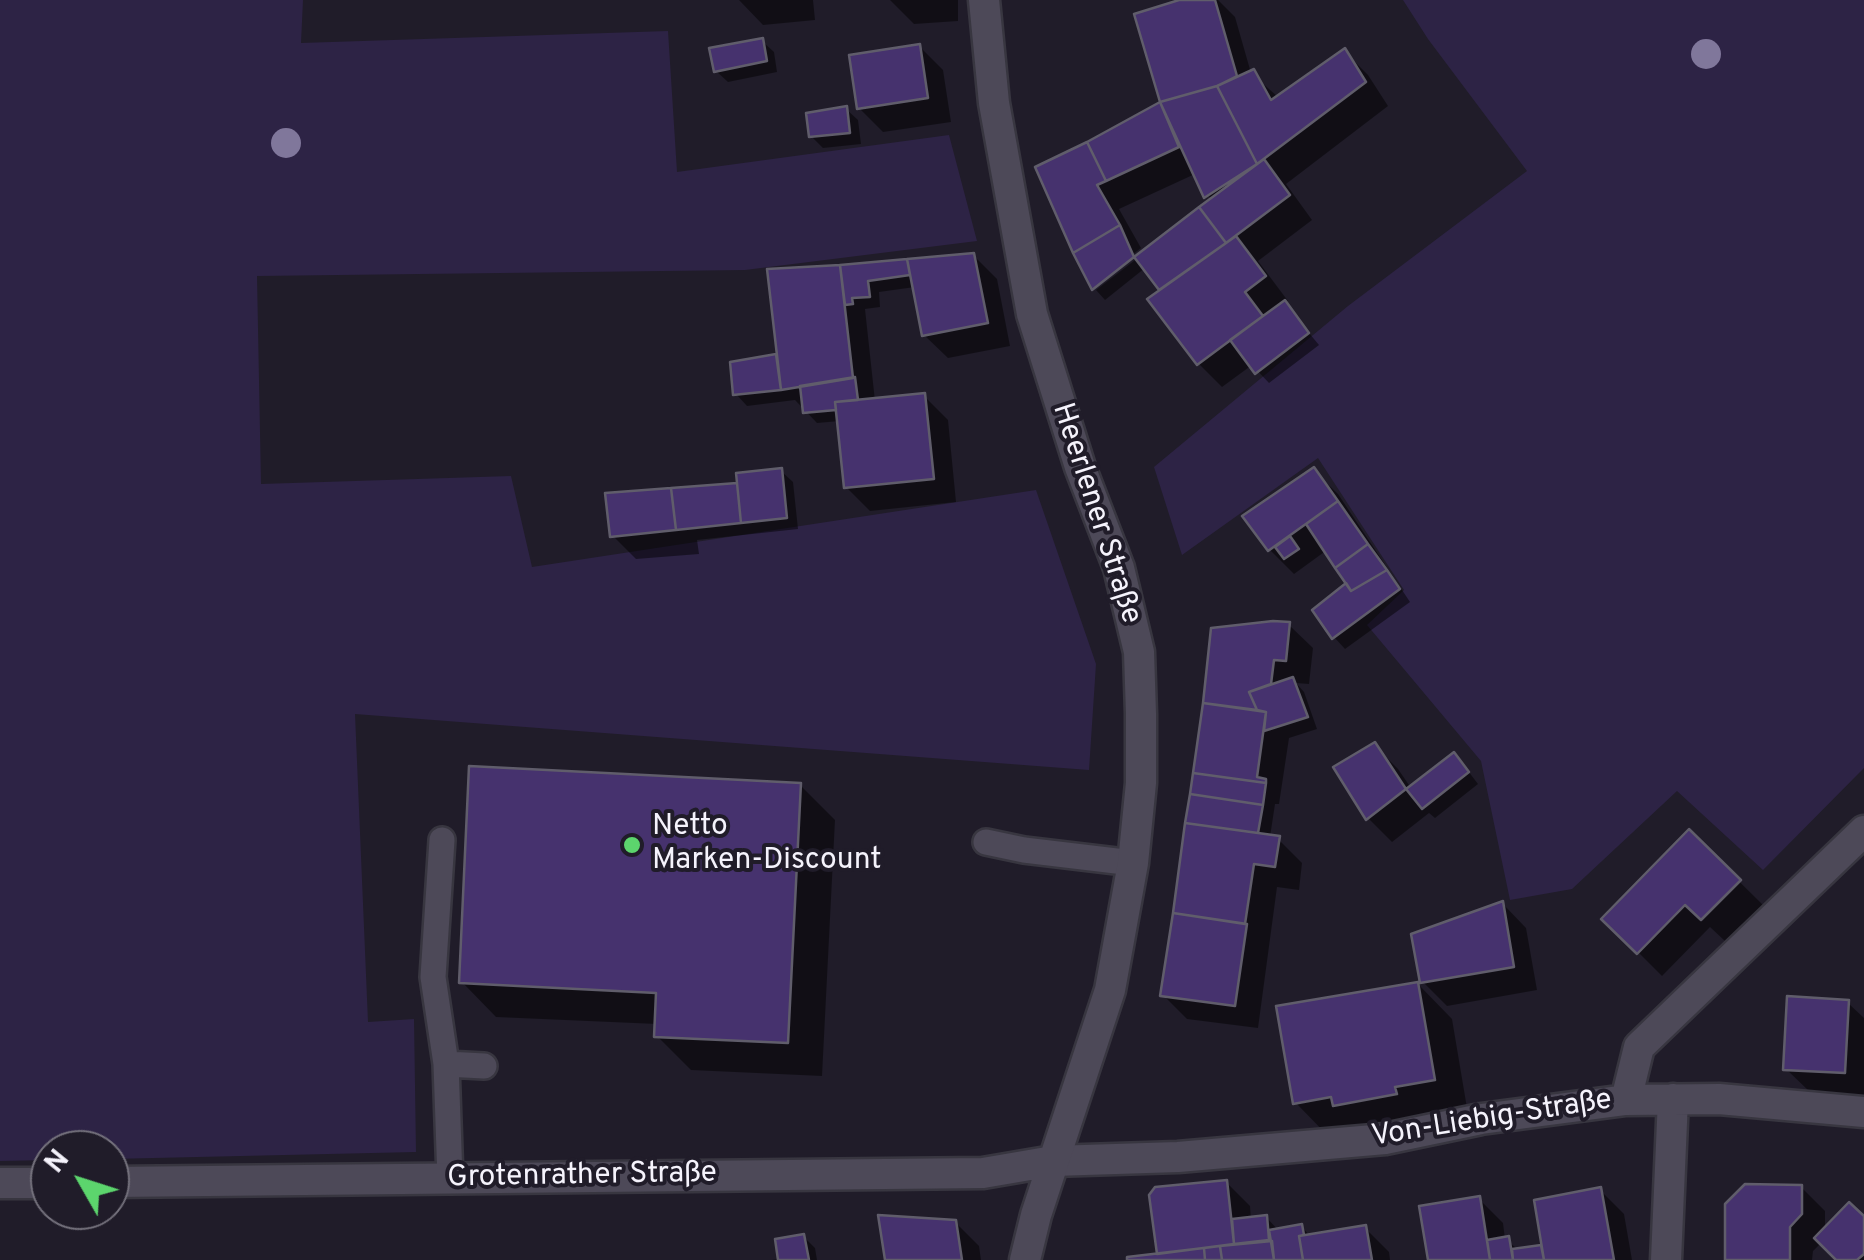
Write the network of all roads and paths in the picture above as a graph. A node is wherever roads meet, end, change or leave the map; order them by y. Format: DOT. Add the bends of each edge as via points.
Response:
graph roads {
  1 [pos="984,0"];
  2 [pos="1864,831"];
  3 [pos="442,840"];
  4 [pos="986,842"];
  5 [pos="1133,863"];
  6 [pos="446,1064"];
  7 [pos="484,1066"];
  8 [pos="1672,1099"];
  9 [pos="1626,1100"];
  10 [pos="1864,1112"];
  11 [pos="1054,1162"];
  12 [pos="450,1179"];
  13 [pos="130,1182"];
  14 [pos="30,1183"];
  15 [pos="0,1184"];
  16 [pos="1025,1260"];
  17 [pos="1666,1260"];
  1 -- 5 [label="street, Heerlener Straße" via="994,104 1032,314 1119,568 1139,652 1142,783"];
  2 -- 9 [label="street, Von-Liebig-Straße" via="1639,1047"];
  3 -- 6 [label="lane" via="433,977"];
  4 -- 5 [label="lane"];
  5 -- 11 [label="street, Heerlener Straße" via="1110,990"];
  6 -- 7 [label="lane"];
  6 -- 12 [label="lane"];
  8 -- 9 [label="street"];
  8 -- 10 [label="street"];
  8 -- 17 [label="street"];
  9 -- 11 [label="street, Von-Liebig-Straße" via="1480,1118 1385,1139"];
  11 -- 12 [label="street, Grotenrather Straße" via="983,1173"];
  11 -- 16 [label="street, Heerlener Straße"];
  12 -- 13 [label="street, Grotenrather Straße"];
  14 -- 15 [label="street"];
}
